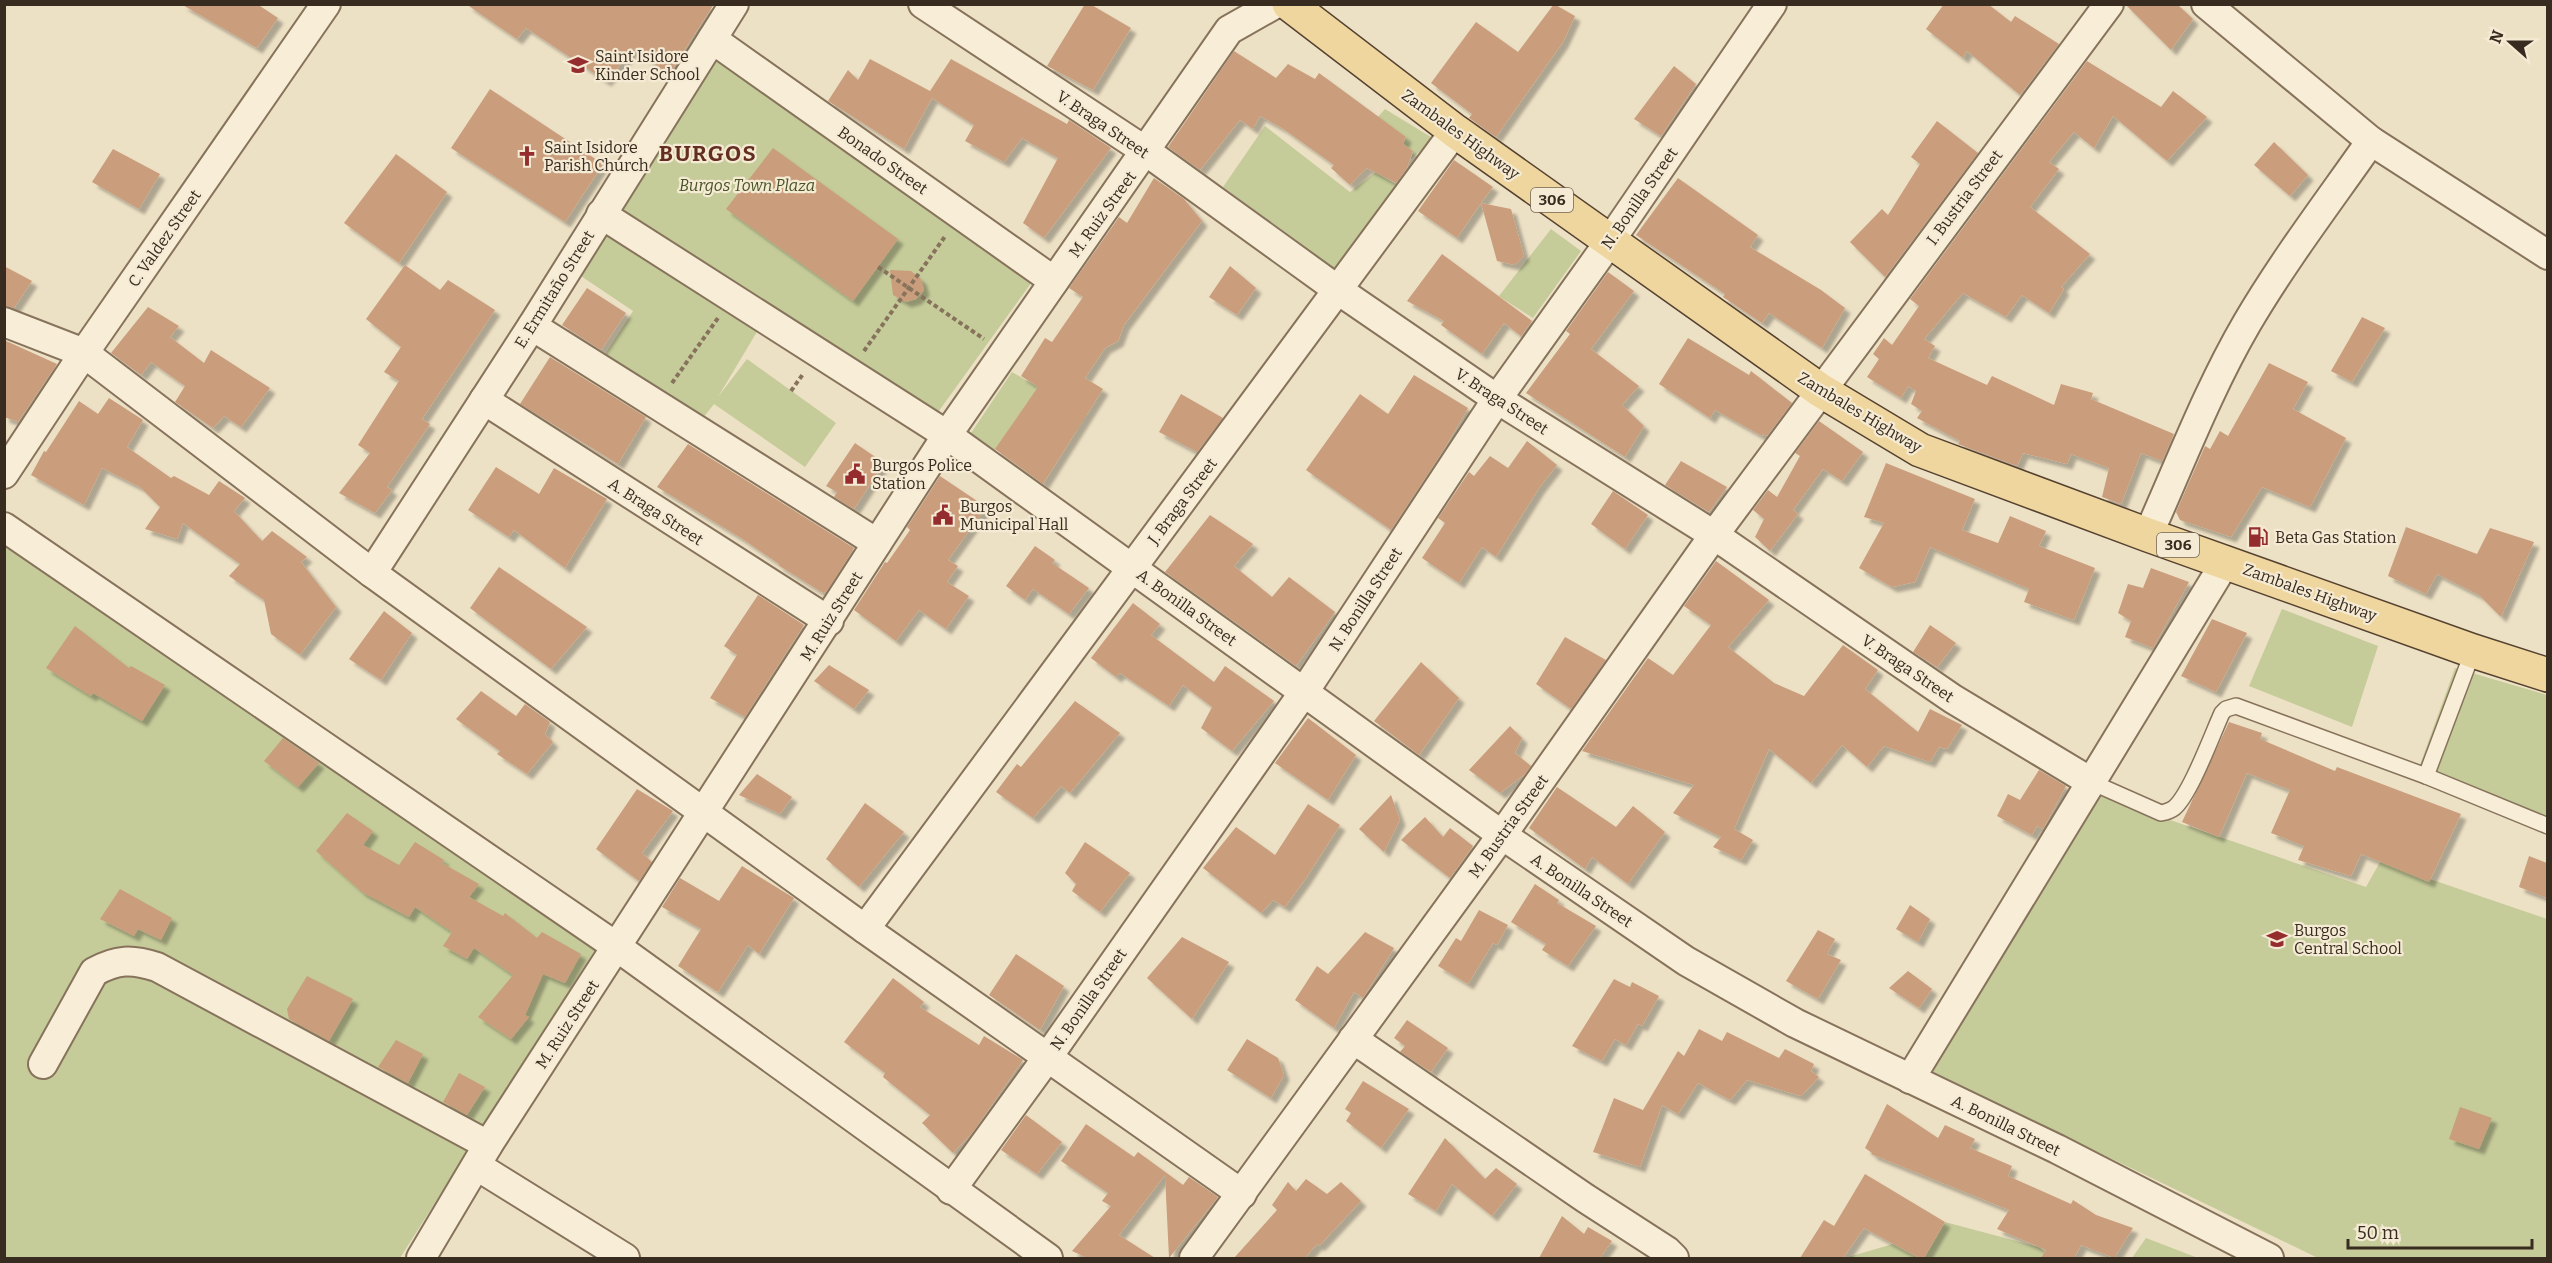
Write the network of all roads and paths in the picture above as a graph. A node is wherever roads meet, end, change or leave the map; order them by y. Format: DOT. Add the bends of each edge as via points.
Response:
graph roads {
  1 [pos="326,4"];
  2 [pos="734,4"];
  3 [pos="924,4"];
  4 [pos="1275,4"];
  5 [pos="1288,4"];
  6 [pos="1772,4"];
  7 [pos="2109,4"];
  8 [pos="2206,4"];
  9 [pos="712,39"];
  10 [pos="1455,131"];
  11 [pos="2371,141"];
  12 [pos="1147,152"];
  13 [pos="601,214"];
  14 [pos="961,215"];
  15 [pos="1610,241"];
  16 [pos="2547,255"];
  17 [pos="878,267"];
  18 [pos="1054,281"];
  19 [pos="909,288"];
  20 [pos="1338,290"];
  21 [pos="733,298"];
  22 [pos="4,322"];
  23 [pos="532,326"];
  24 [pos="84,352"];
  25 [pos="1004,353"];
  26 [pos="849,372"];
  27 [pos="1820,390"];
  28 [pos="1497,399"];
  29 [pos="484,400"];
  30 [pos="657,404"];
  31 [pos="947,435"];
  32 [pos="4,474"];
  33 [pos="4,527"];
  34 [pos="1714,535"];
  35 [pos="2148,535"];
  36 [pos="877,543"];
  37 [pos="2226,561"];
  38 [pos="1133,567"];
  39 [pos="372,573"];
  40 [pos="829,621"];
  41 [pos="2472,651"];
  42 [pos="2547,675"];
  43 [pos="1304,692"];
  44 [pos="2426,776"];
  45 [pos="2091,782"];
  46 [pos="704,812"];
  47 [pos="2547,826"];
  48 [pos="1502,835"];
  49 [pos="865,929"];
  50 [pos="616,947"];
  51 [pos="1353,1039"];
  52 [pos="1047,1058"];
  53 [pos="43,1064"];
  54 [pos="1910,1079"];
  55 [pos="483,1156"];
  56 [pos="951,1190"];
  57 [pos="1242,1194"];
  58 [pos="421,1258"];
  59 [pos="625,1258"];
  60 [pos="1048,1258"];
  61 [pos="1194,1258"];
  62 [pos="1674,1258"];
  63 [pos="2269,1258"];
  1 -- 24 [label="street, C. Valdez Street"];
  2 -- 9 [label="street, E. Ermitaño Street"];
  3 -- 12 [label="street, V. Braga Street"];
  4 -- 12 [label="street, M. Ruiz Street" via="1229,30"];
  5 -- 10 [label="main road, Zambales Highway / 306"];
  6 -- 15 [label="street, N. Bonilla Street"];
  7 -- 27 [label="street, I. Bustria Street"];
  8 -- 11 [label="street"];
  9 -- 13 [label="street, E. Ermitaño Street"];
  9 -- 14 [label="street, Bonado Street"];
  10 -- 15 [label="main road, Zambales Highway / 306"];
  10 -- 20 [label="street, J. Braga Street"];
  11 -- 16 [label="street"];
  11 -- 35 [label="street" via="2246,324"];
  12 -- 18 [label="street, M. Ruiz Street"];
  12 -- 20 [label="street, V. Braga Street"];
  13 -- 21 [label="street, A. Bonilla Street"];
  13 -- 23 [label="street, E. Ermitaño Street"];
  14 -- 18 [label="street, Bonado Street"];
  14 -- 19 [label="path"];
  15 -- 27 [label="main road, Zambales Highway / 306"];
  15 -- 28 [label="street, N. Bonilla Street"];
  17 -- 19 [label="path"];
  18 -- 25 [label="street, M. Ruiz Street"];
  19 -- 25 [label="path"];
  19 -- 26 [label="path"];
  20 -- 28 [label="street, V. Braga Street"];
  20 -- 38 [label="street, J. Braga Street"];
  21 -- 26 [label="street, A. Bonilla Street"];
  21 -- 30 [label="path"];
  22 -- 24 [label="street"];
  23 -- 29 [label="street, E. Ermitaño Street"];
  23 -- 30 [label="street"];
  24 -- 32 [label="street, C. Valdez Street"];
  24 -- 39 [label="street"];
  25 -- 31 [label="street, M. Ruiz Street"];
  26 -- 31 [label="street, A. Bonilla Street"];
  27 -- 34 [label="street, M. Bustria Street"];
  27 -- 35 [label="main road, Zambales Highway / 306" via="1920,450"];
  28 -- 34 [label="street, V. Braga Street"];
  28 -- 43 [label="street, N. Bonilla Street"];
  29 -- 39 [label="street, E. Ermitaño Street"];
  29 -- 40 [label="street, A. Braga Street"];
  30 -- 36 [label="street"];
  31 -- 36 [label="street, M. Ruiz Street"];
  31 -- 38 [label="street, A. Bonilla Street"];
  33 -- 50 [label="street"];
  34 -- 45 [label="street, V. Braga Street" via="1953,699"];
  34 -- 48 [label="street, M. Bustria Street"];
  35 -- 37 [label="main road, Zambales Highway / 306"];
  36 -- 40 [label="street, M. Ruiz Street"];
  37 -- 41 [label="main road, Zambales Highway / 306"];
  37 -- 45 [label="street"];
  38 -- 43 [label="street, A. Bonilla Street"];
  38 -- 49 [label="street, J. Braga Street"];
  39 -- 46 [label="street"];
  40 -- 46 [label="street, M. Ruiz Street"];
  41 -- 42 [label="main road, Zambales Highway / 306"];
  41 -- 44 [label="lane"];
  43 -- 48 [label="street, A. Bonilla Street"];
  43 -- 52 [label="street, N. Bonilla Street"];
  44 -- 45 [label="lane" via="2236,706 2222,713 2185,795 2168,812 2161,813"];
  44 -- 47 [label="lane"];
  45 -- 54 [label="street"];
  46 -- 49 [label="street"];
  46 -- 50 [label="street, M. Ruiz Street"];
  48 -- 51 [label="street, M. Bustria Street"];
  48 -- 54 [label="street, A. Bonilla Street" via="1686,961 1794,1023"];
  49 -- 52 [label="street"];
  50 -- 55 [label="street, M. Ruiz Street"];
  50 -- 56 [label="street"];
  51 -- 57 [label="street, M. Bustria Street"];
  51 -- 62 [label="street"];
  52 -- 56 [label="street, N. Bonilla Street"];
  52 -- 57 [label="street"];
  53 -- 55 [label="street" via="94,972 122,960 139,961 157,967"];
  54 -- 63 [label="street, A. Bonilla Street"];
  55 -- 58 [label="street, M. Ruiz Street"];
  55 -- 59 [label="street"];
  56 -- 60 [label="street"];
  57 -- 61 [label="street, M. Bustria Street"];
}
